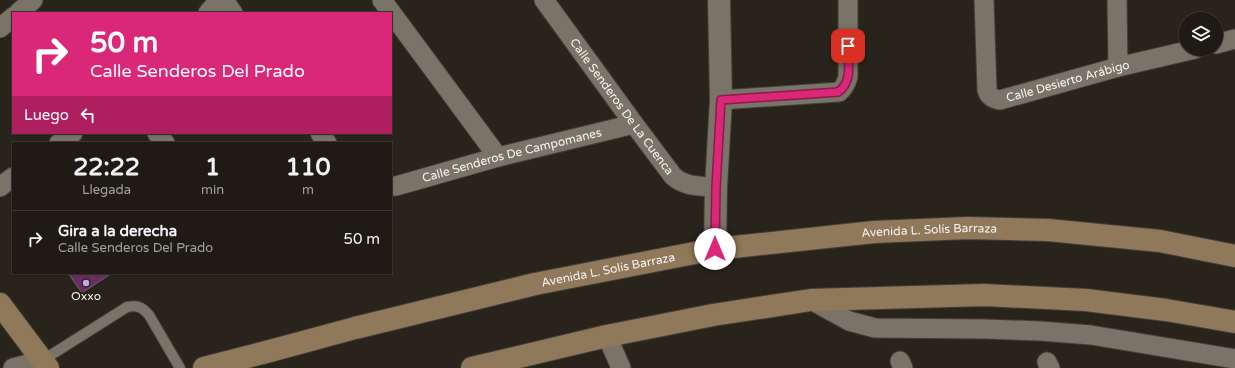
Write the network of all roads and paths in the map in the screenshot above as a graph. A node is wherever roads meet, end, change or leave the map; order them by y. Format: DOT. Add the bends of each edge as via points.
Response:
graph roads {
  1 [pos="33,0"];
  2 [pos="219,0"];
  3 [pos="224,0"];
  4 [pos="382,0"];
  5 [pos="544,0"];
  6 [pos="719,0"];
  7 [pos="848,0"];
  8 [pos="984,0"];
  9 [pos="1117,0"];
  10 [pos="19,12"];
  11 [pos="209,12"];
  12 [pos="232,12"];
  13 [pos="391,12"];
  14 [pos="392,14"];
  15 [pos="12,18"];
  16 [pos="0,28"];
  17 [pos="1235,39"];
  18 [pos="1223,42"];
  19 [pos="1179,53"];
  20 [pos="1118,67"];
  21 [pos="721,100"];
  22 [pos="634,124"];
  23 [pos="72,134"];
  24 [pos="158,134"];
  25 [pos="60,142"];
  26 [pos="164,142"];
  27 [pos="498,158"];
  28 [pos="12,178"];
  29 [pos="0,186"];
  30 [pos="392,186"];
  31 [pos="716,187"];
  32 [pos="715,249"];
  33 [pos="1235,256"];
  34 [pos="811,300"];
  35 [pos="0,304"];
  36 [pos="1235,322"];
  37 [pos="606,336"];
  38 [pos="1235,359"];
  39 [pos="46,364"];
  40 [pos="13,368"];
  41 [pos="180,368"];
  42 [pos="204,368"];
  43 [pos="472,368"];
  44 [pos="621,368"];
  1 -- 10 [label="street"];
  2 -- 11 [label="street"];
  3 -- 12 [label="street"];
  4 -- 13 [label="street"];
  5 -- 22 [label="street, Calle Senderos De La Cuenca"];
  6 -- 21 [label="street"];
  7 -- 21 [label="street" via="848,77 847,84 838,92"];
  8 -- 20 [label="street, Calle Desierto Arábigo" via="987,90 992,98 1000,100"];
  9 -- 20 [label="street"];
  14 -- 27 [label="street"];
  15 -- 16 [label="street"];
  17 -- 18 [label="street"];
  19 -- 20 [label="street, Calle Desierto Arábigo"];
  21 -- 31 [label="street"];
  22 -- 27 [label="street, Calle Senderos De Campomanes"];
  22 -- 31 [label="street, Calle Senderos De La Cuenca" via="679,182"];
  23 -- 25 [label="street"];
  24 -- 26 [label="street"];
  27 -- 30 [label="street, Calle Senderos De Campomanes"];
  28 -- 29 [label="street"];
  31 -- 32 [label="street"];
  32 -- 33 [label="main road, Avenida L. Solís Barraza" via="874,232 968,228 1048,230 1160,241"];
  32 -- 42 [label="main road, Avenida L. Solís Barraza" via="535,284"];
  34 -- 36 [label="main road" via="984,295 1086,300"];
  34 -- 37 [label="main road" via="713,315"];
  34 -- 38 [label="street" via="849,321 875,328 985,329 1091,335"];
  35 -- 39 [label="main road"];
  37 -- 43 [label="main road"];
  37 -- 44 [label="street"];
  39 -- 40 [label="street"];
  39 -- 41 [label="lane" via="127,307 136,305 149,315"];
}
